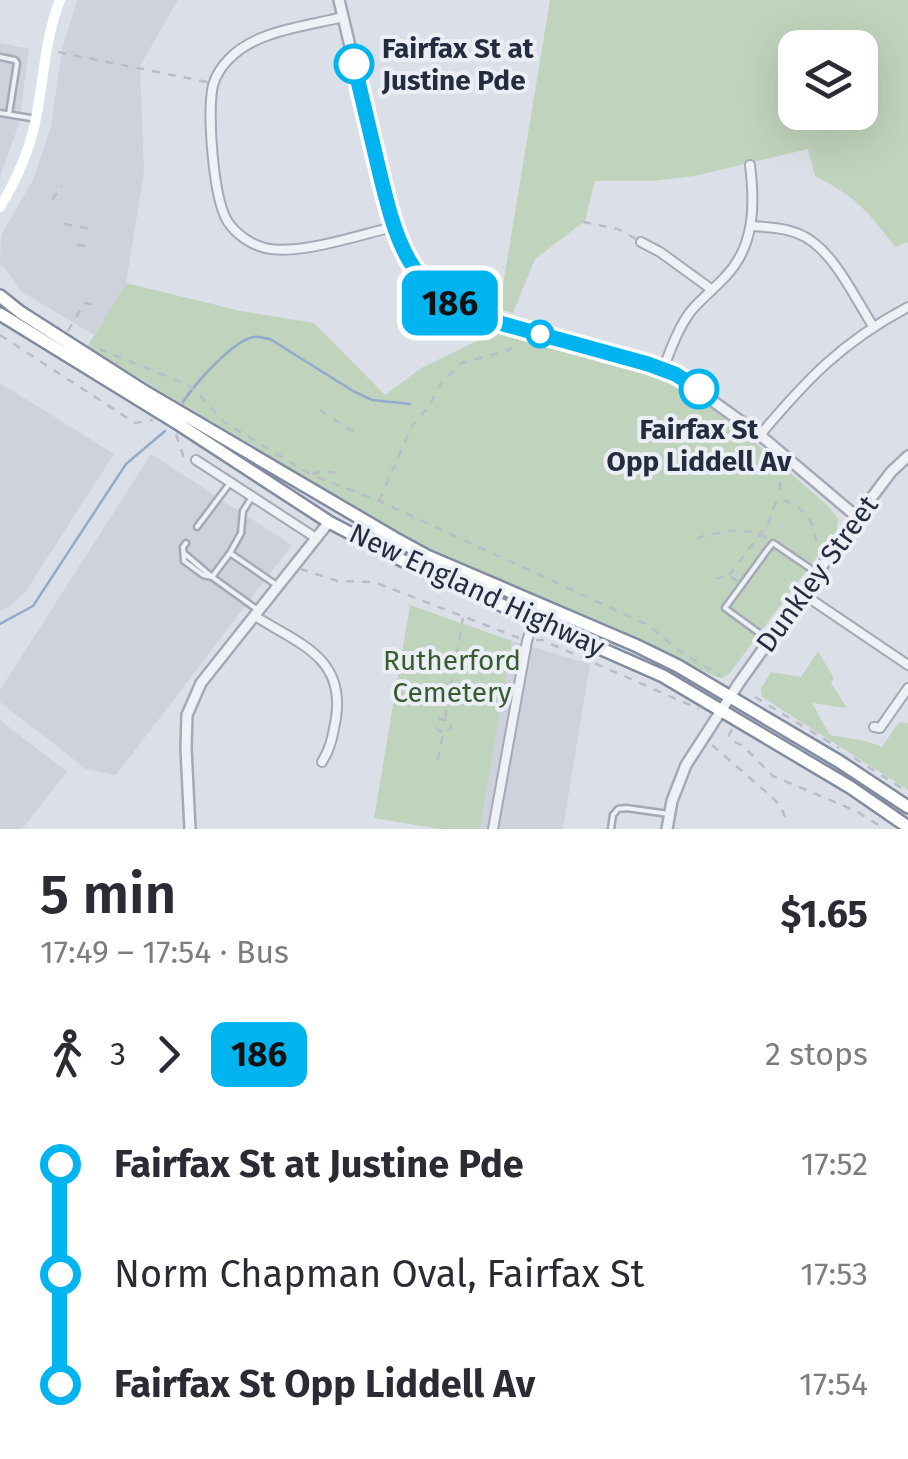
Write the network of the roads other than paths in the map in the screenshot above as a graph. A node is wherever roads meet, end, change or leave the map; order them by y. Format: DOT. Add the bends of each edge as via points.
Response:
graph roads {
  1 [pos="60,0"];
  2 [pos="339,0"];
  3 [pos="343,17"];
  4 [pos="0,57"];
  5 [pos="0,113"];
  6 [pos="9,114"];
  7 [pos="36,118"];
  8 [pos="750,165"];
  9 [pos="0,206"];
  10 [pos="752,226"];
  11 [pos="393,227"];
  12 [pos="642,242"];
  13 [pos="711,290"];
  14 [pos="0,296"];
  15 [pos="908,307"];
  16 [pos="0,314"];
  17 [pos="873,326"];
  18 [pos="664,369"];
  19 [pos="760,435"];
  20 [pos="908,456"];
  21 [pos="196,460"];
  22 [pos="281,471"];
  23 [pos="231,483"];
  24 [pos="252,496"];
  25 [pos="857,517"];
  26 [pos="329,522"];
  27 [pos="197,527"];
  28 [pos="316,538"];
  29 [pos="186,543"];
  30 [pos="230,553"];
  31 [pos="818,574"];
  32 [pos="212,577"];
  33 [pos="278,586"];
  34 [pos="804,594"];
  35 [pos="559,612"];
  36 [pos="257,614"];
  37 [pos="534,620"];
  38 [pos="770,641"];
  39 [pos="908,665"];
  40 [pos="908,688"];
  41 [pos="732,697"];
  42 [pos="723,711"];
  43 [pos="874,727"];
  44 [pos="322,762"];
  45 [pos="908,806"];
  46 [pos="669,814"];
  47 [pos="908,826"];
  48 [pos="190,829"];
  49 [pos="493,829"];
  50 [pos="611,829"];
  51 [pos="667,829"];
  1 -- 7 [label="main road" via="46,42"];
  2 -- 3 [label="street"];
  3 -- 11 [label="street"];
  3 -- 11 [label="street" via="252,41 224,63 211,102 216,193 225,219 261,247 282,251"];
  4 -- 6 [label="lane" via="17,62"];
  5 -- 6 [label="lane"];
  6 -- 7 [label="lane"];
  7 -- 9 [label="main road"];
  8 -- 10 [label="street"];
  10 -- 13 [label="street" via="737,260"];
  10 -- 17 [label="street" via="814,242"];
  11 -- 18 [label="street" via="423,280 466,313"];
  12 -- 13 [label="street"];
  13 -- 18 [label="street" via="682,324"];
  14 -- 22 [label="highway, New England Highway"];
  15 -- 17 [label="street"];
  16 -- 26 [label="highway, New England Highway"];
  17 -- 19 [label="street" via="822,366"];
  18 -- 19 [label="street"];
  19 -- 25 [label="street"];
  20 -- 25 [label="street, Dunkley Street"];
  21 -- 23 [label="street"];
  22 -- 26 [label="highway" via="326,507"];
  22 -- 35 [label="highway, New England Highway" via="427,556"];
  23 -- 24 [label="street"];
  23 -- 27 [label="lane"];
  24 -- 28 [label="street"];
  24 -- 30 [label="lane"];
  25 -- 31 [label="street, Dunkley Street"];
  26 -- 28 [label="street"];
  26 -- 37 [label="highway, New England Highway"];
  28 -- 33 [label="street"];
  29 -- 32 [label="lane" via="184,561"];
  30 -- 32 [label="lane"];
  30 -- 33 [label="lane"];
  31 -- 34 [label="street, Dunkley Street"];
  31 -- 38 [label="lane" via="773,543 742,584 725,608"];
  32 -- 36 [label="lane"];
  33 -- 36 [label="street"];
  34 -- 38 [label="street, Dunkley Street"];
  34 -- 39 [label="street"];
  35 -- 37 [label="highway"];
  35 -- 41 [label="highway, New England Highway"];
  36 -- 44 [label="street" via="312,652 334,678 337,711"];
  36 -- 48 [label="street" via="200,683 187,715"];
  37 -- 42 [label="highway, New England Highway" via="663,676"];
  37 -- 49 [label="street"];
  38 -- 41 [label="street, Dunkley Street"];
  40 -- 43 [label="street" via="880,728"];
  41 -- 42 [label="street, Dunkley Street"];
  41 -- 45 [label="highway, New England Highway"];
  42 -- 46 [label="street, Dunkley Street" via="680,777"];
  42 -- 47 [label="highway, New England Highway"];
  46 -- 50 [label="lane" via="618,809"];
  46 -- 51 [label="street, Dunkley Street"];
}
